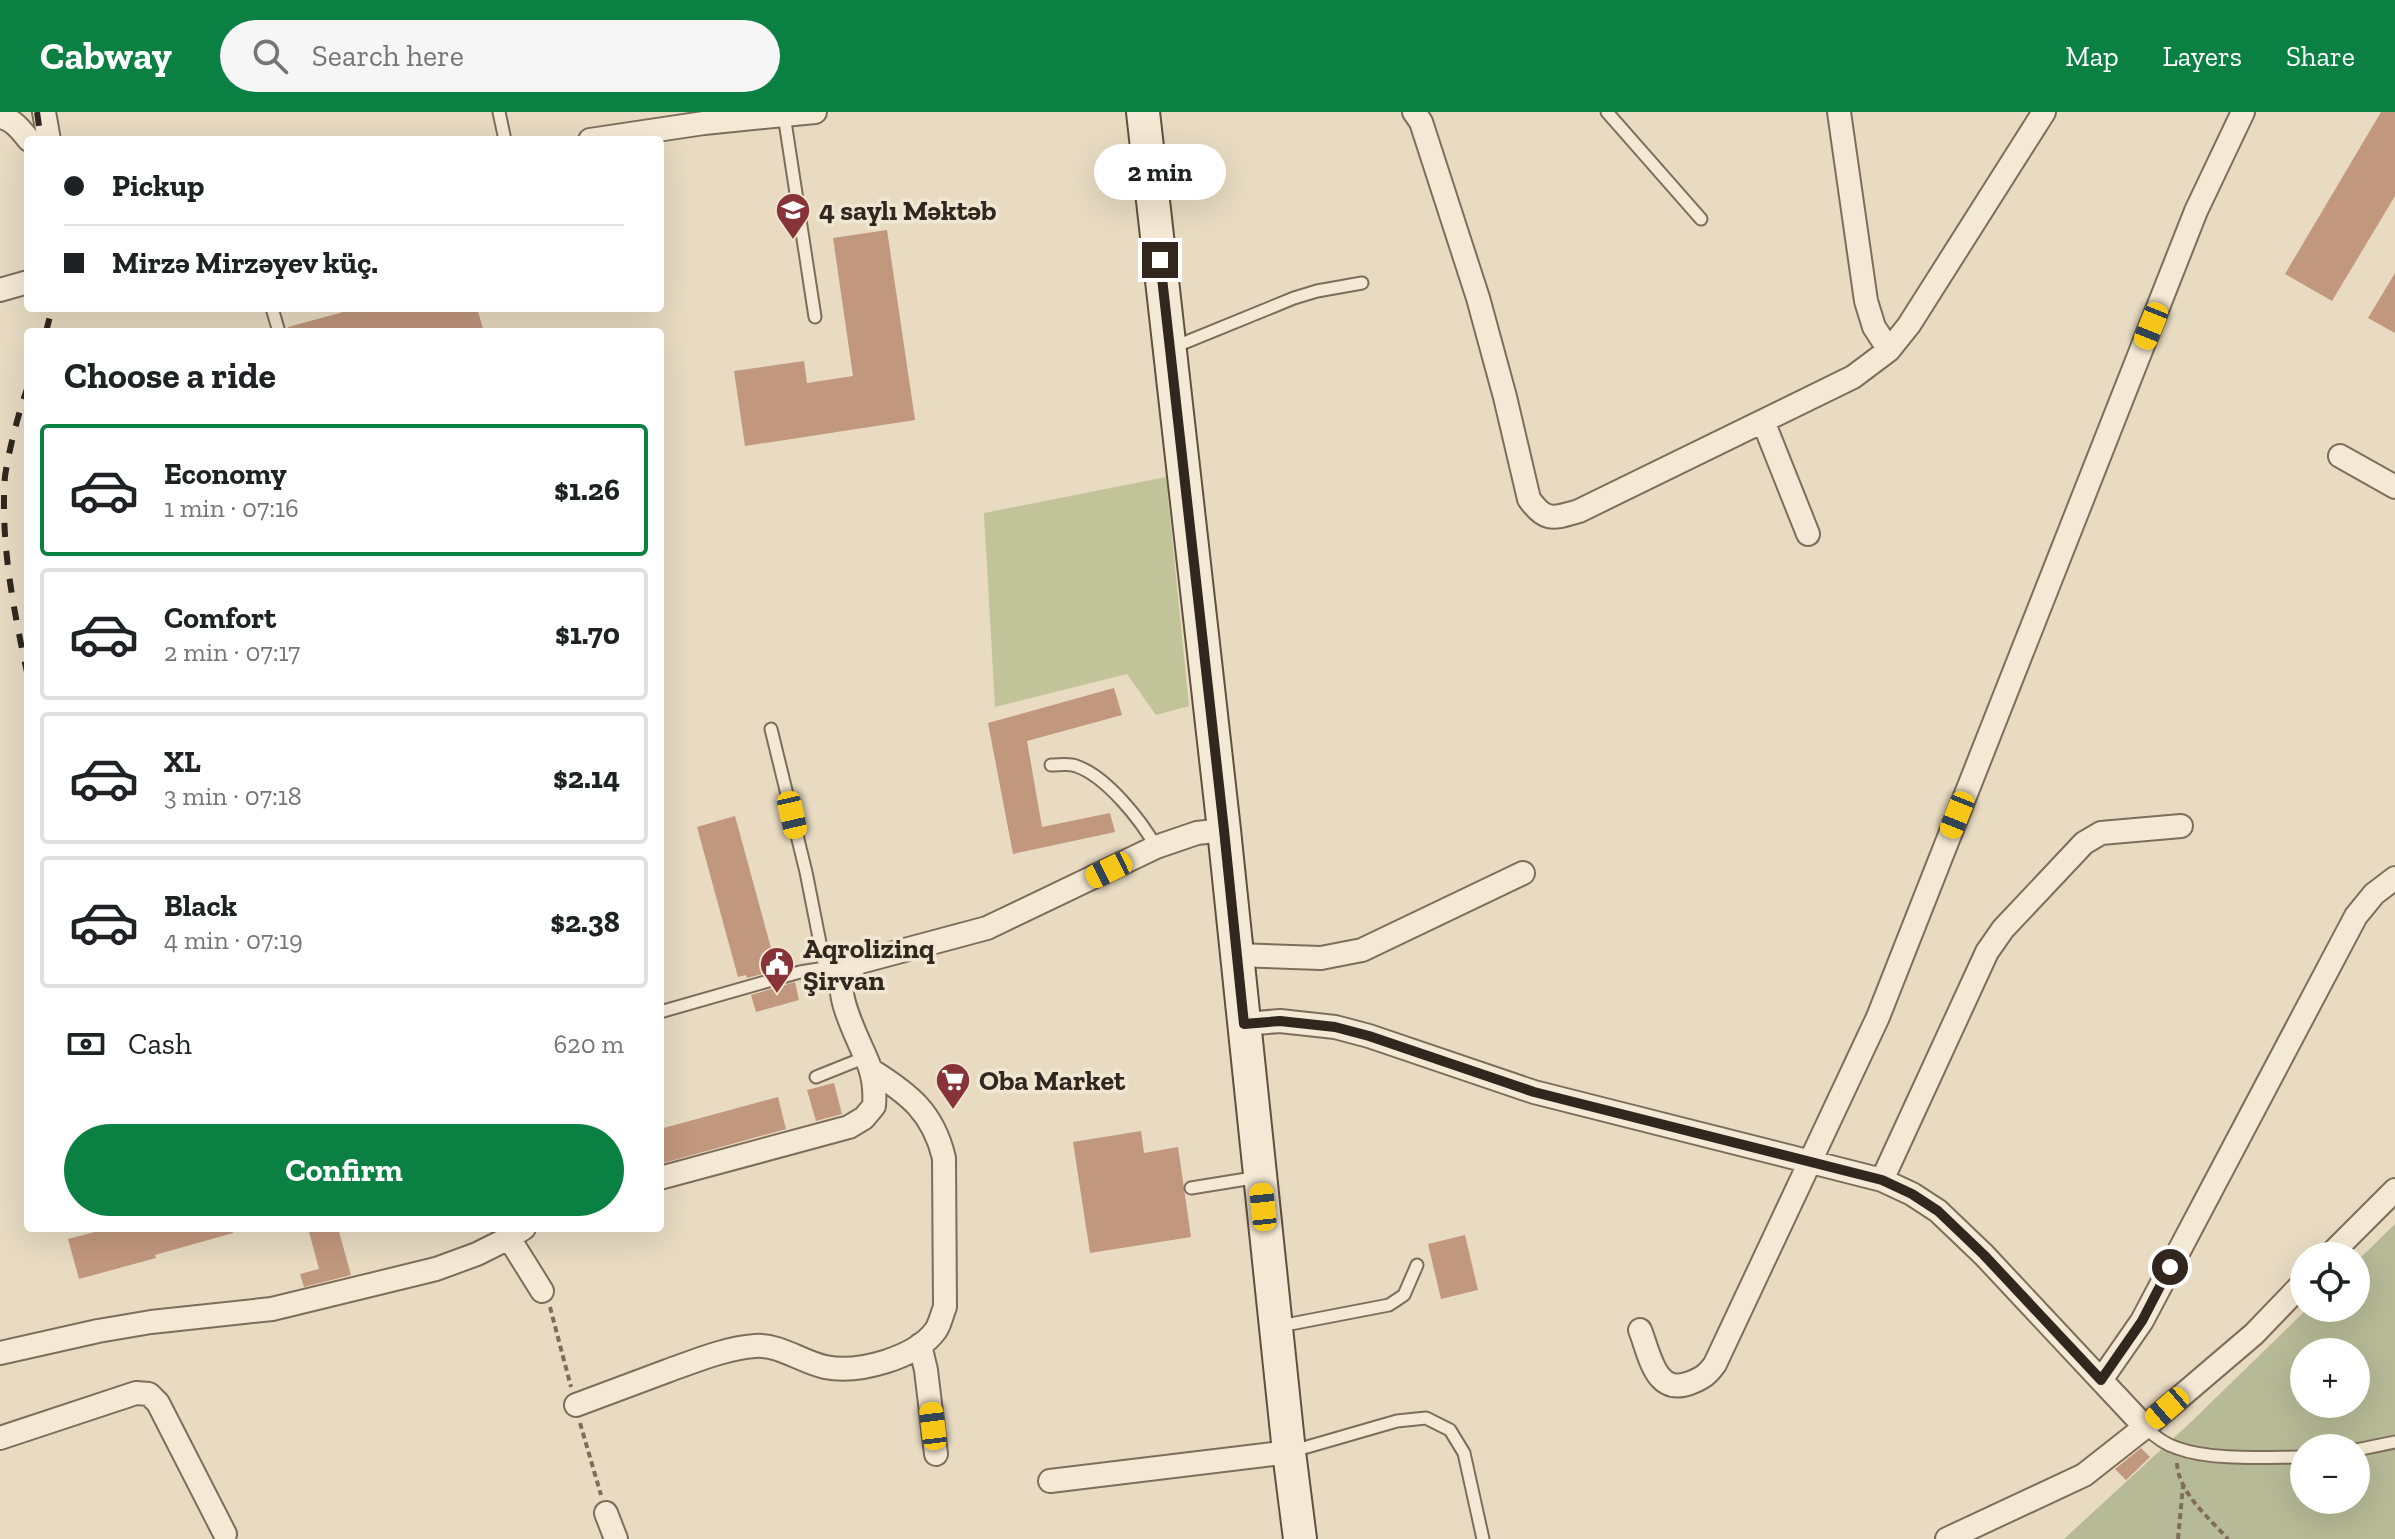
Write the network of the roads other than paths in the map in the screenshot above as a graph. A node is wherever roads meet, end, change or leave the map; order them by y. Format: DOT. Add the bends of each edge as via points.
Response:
graph roads {
  1 [pos="44,112"];
  2 [pos="499,112"];
  3 [pos="815,112"];
  4 [pos="1143,112"];
  5 [pos="1414,112"];
  6 [pos="1607,112"];
  7 [pos="1839,112"];
  8 [pos="2044,112"];
  9 [pos="2243,112"];
  10 [pos="784,115"];
  11 [pos="0,117"];
  12 [pos="26,136"];
  13 [pos="48,136"];
  14 [pos="504,136"];
  15 [pos="617,136"];
  16 [pos="1701,219"];
  17 [pos="24,283"];
  18 [pos="1362,283"];
  19 [pos="0,290"];
  20 [pos="815,317"];
  21 [pos="1170,348"];
  22 [pos="1889,350"];
  23 [pos="1763,421"];
  24 [pos="2340,456"];
  25 [pos="2395,487"];
  26 [pos="1808,534"];
  27 [pos="771,729"];
  28 [pos="1051,765"];
  29 [pos="2181,826"];
  30 [pos="1224,830"];
  31 [pos="1156,847"];
  32 [pos="1523,873"];
  33 [pos="2395,878"];
  34 [pos="1236,955"];
  35 [pos="835,970"];
  36 [pos="664,1011"];
  37 [pos="1244,1024"];
  38 [pos="868,1064"];
  39 [pos="816,1077"];
  40 [pos="1811,1162"];
  41 [pos="664,1177"];
  42 [pos="1260,1177"];
  43 [pos="1882,1180"];
  44 [pos="1191,1188"];
  45 [pos="2393,1196"];
  46 [pos="517,1233"];
  47 [pos="2344,1242"];
  48 [pos="1417,1265"];
  49 [pos="542,1291"];
  50 [pos="2290,1297"];
  51 [pos="1275,1327"];
  52 [pos="1640,1330"];
  53 [pos="920,1345"];
  54 [pos="0,1353"];
  55 [pos="2101,1380"];
  56 [pos="576,1405"];
  57 [pos="2145,1427"];
  58 [pos="0,1438"];
  59 [pos="2395,1442"];
  60 [pos="2370,1447"];
  61 [pos="1289,1452"];
  62 [pos="936,1454"];
  63 [pos="2290,1457"];
  64 [pos="1050,1481"];
  65 [pos="606,1513"];
  66 [pos="225,1534"];
  67 [pos="616,1539"];
  68 [pos="1300,1539"];
  69 [pos="1483,1539"];
  70 [pos="1947,1539"];
  1 -- 13 [label="street"];
  2 -- 14 [label="lane"];
  3 -- 10 [label="street"];
  4 -- 21 [label="main road"];
  5 -- 23 [label="street" via="1478,298 1529,499 1539,513 1553,518 1579,511"];
  6 -- 16 [label="lane"];
  7 -- 22 [label="street" via="1866,301"];
  8 -- 22 [label="street"];
  9 -- 40 [label="street" via="2196,211 1878,1017"];
  10 -- 15 [label="street"];
  10 -- 20 [label="lane"];
  11 -- 12 [label="street"];
  17 -- 19 [label="street"];
  18 -- 21 [label="lane" via="1294,298"];
  21 -- 30 [label="main road"];
  22 -- 23 [label="street" via="1853,377"];
  23 -- 26 [label="street"];
  24 -- 25 [label="street"];
  27 -- 35 [label="lane"];
  28 -- 31 [label="lane" via="1075,765 1097,778 1132,811"];
  29 -- 43 [label="street" via="2101,833 2084,843 2003,929 1987,952"];
  30 -- 31 [label="street"];
  30 -- 34 [label="main road"];
  31 -- 35 [label="street" via="987,928"];
  32 -- 34 [label="street" via="1362,950 1321,958"];
  33 -- 55 [label="street" via="2356,916 2142,1321"];
  34 -- 37 [label="main road"];
  35 -- 36 [label="lane" via="800,972"];
  35 -- 38 [label="street"];
  37 -- 40 [label="street" via="1280,1021 1335,1027 1534,1092"];
  37 -- 42 [label="main road"];
  38 -- 39 [label="lane"];
  38 -- 41 [label="street" via="874,1106 849,1127"];
  38 -- 53 [label="street" via="925,1112 944,1158 945,1307 937,1329"];
  40 -- 43 [label="street"];
  40 -- 52 [label="street" via="1706,1377 1683,1386 1660,1379"];
  42 -- 44 [label="lane"];
  42 -- 51 [label="main road"];
  43 -- 55 [label="street" via="1938,1211"];
  45 -- 47 [label="street"];
  46 -- 49 [label="street"];
  46 -- 54 [label="street" via="436,1269 272,1309 138,1324"];
  48 -- 51 [label="lane" via="1404,1295 1389,1305"];
  50 -- 57 [label="street"];
  51 -- 61 [label="main road"];
  53 -- 56 [label="street" via="894,1360 852,1368 826,1367 757,1346 720,1353"];
  53 -- 62 [label="street"];
  55 -- 57 [label="street"];
  57 -- 63 [label="lane" via="2177,1449 2233,1457"];
  57 -- 70 [label="street" via="2084,1475"];
  58 -- 66 [label="street" via="136,1393 149,1394"];
  59 -- 60 [label="lane"];
  61 -- 64 [label="street"];
  61 -- 68 [label="main road"];
  61 -- 69 [label="lane" via="1397,1421 1426,1418 1450,1430 1464,1453"];
  65 -- 67 [label="street"];
}
